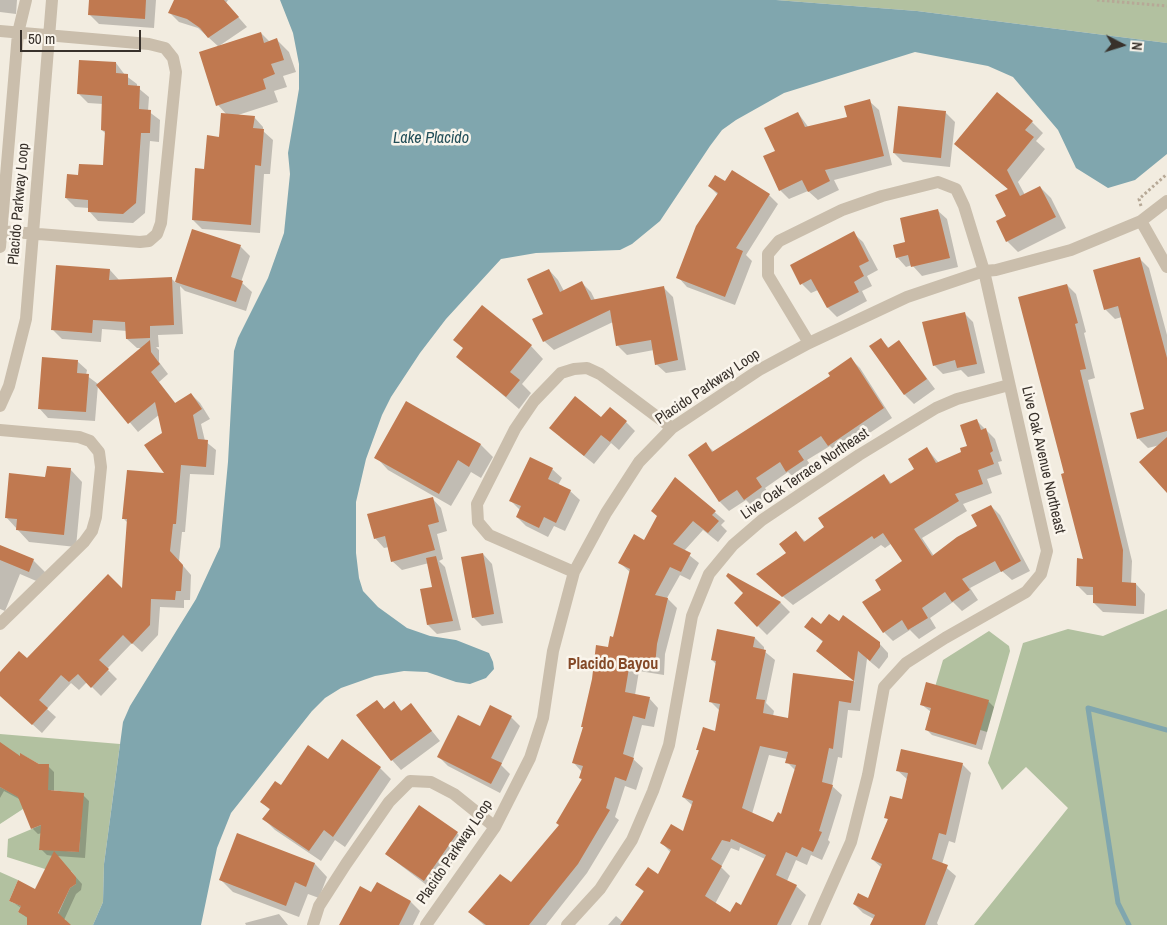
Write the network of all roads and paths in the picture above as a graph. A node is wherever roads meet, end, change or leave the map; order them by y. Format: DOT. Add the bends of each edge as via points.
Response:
graph roads {
  1 [pos="26,0"];
  2 [pos="52,0"];
  3 [pos="1097,0"];
  4 [pos="1167,6"];
  5 [pos="0,31"];
  6 [pos="18,33"];
  7 [pos="49,36"];
  8 [pos="1167,174"];
  9 [pos="1167,201"];
  10 [pos="1144,219"];
  11 [pos="1,231"];
  12 [pos="34,233"];
  13 [pos="0,247"];
  14 [pos="1167,267"];
  15 [pos="984,271"];
  16 [pos="809,344"];
  17 [pos="1009,385"];
  18 [pos="0,406"];
  19 [pos="672,428"];
  20 [pos="0,430"];
  21 [pos="574,572"];
  22 [pos="0,624"];
  23 [pos="495,827"];
  24 [pos="313,925"];
  25 [pos="426,925"];
  26 [pos="567,925"];
  27 [pos="814,925"];
  1 -- 6 [label="street, Placido Parkway Loop"];
  2 -- 7 [label="street, Placido Parkway Loop"];
  3 -- 4 [label="path"];
  5 -- 6 [label="street"];
  6 -- 7 [label="street"];
  6 -- 11 [label="street, Placido Parkway Loop"];
  7 -- 12 [label="street, Placido Parkway Loop"];
  7 -- 12 [label="street" via="165,48 173,58 176,72 161,223 157,234 149,241 140,242"];
  8 -- 10 [label="path" via="1139,199"];
  9 -- 10 [label="street, Placido Parkway Loop"];
  10 -- 14 [label="street"];
  10 -- 15 [label="street, Placido Parkway Loop" via="1071,250"];
  11 -- 12 [label="street"];
  11 -- 13 [label="street, Placido Parkway Loop"];
  12 -- 18 [label="street, Placido Parkway Loop" via="26,319 14,369"];
  15 -- 16 [label="street, Placido Parkway Loop" via="907,297"];
  15 -- 16 [label="street, Live Oak Avenue Northeast" via="956,190 938,182 842,210 779,241 768,254 768,275"];
  15 -- 17 [label="street, Live Oak Avenue Northeast"];
  16 -- 19 [label="street, Placido Parkway Loop" via="759,370"];
  17 -- 26 [label="street, Live Oak Terrace Northeast" via="936,408 859,455 762,520 733,545 709,574 692,616 669,745 653,792 632,840 600,888"];
  17 -- 27 [label="street, Live Oak Avenue Northeast" via="1047,551 1041,574 1026,592 906,663 884,687 868,775 851,842"];
  19 -- 21 [label="street, Placido Parkway Loop" via="638,462"];
  19 -- 21 [label="street" via="600,374 587,368 561,373 534,402 515,430 477,504 478,522 489,535"];
  20 -- 22 [label="street" via="79,437 90,441 99,452 101,467 96,517 88,536"];
  21 -- 23 [label="street, Placido Parkway Loop" via="553,651 544,718 530,758"];
  23 -- 24 [label="street" via="454,794 431,782 410,780 389,802 346,864 320,906"];
  23 -- 25 [label="street, Placido Parkway Loop"];
}
